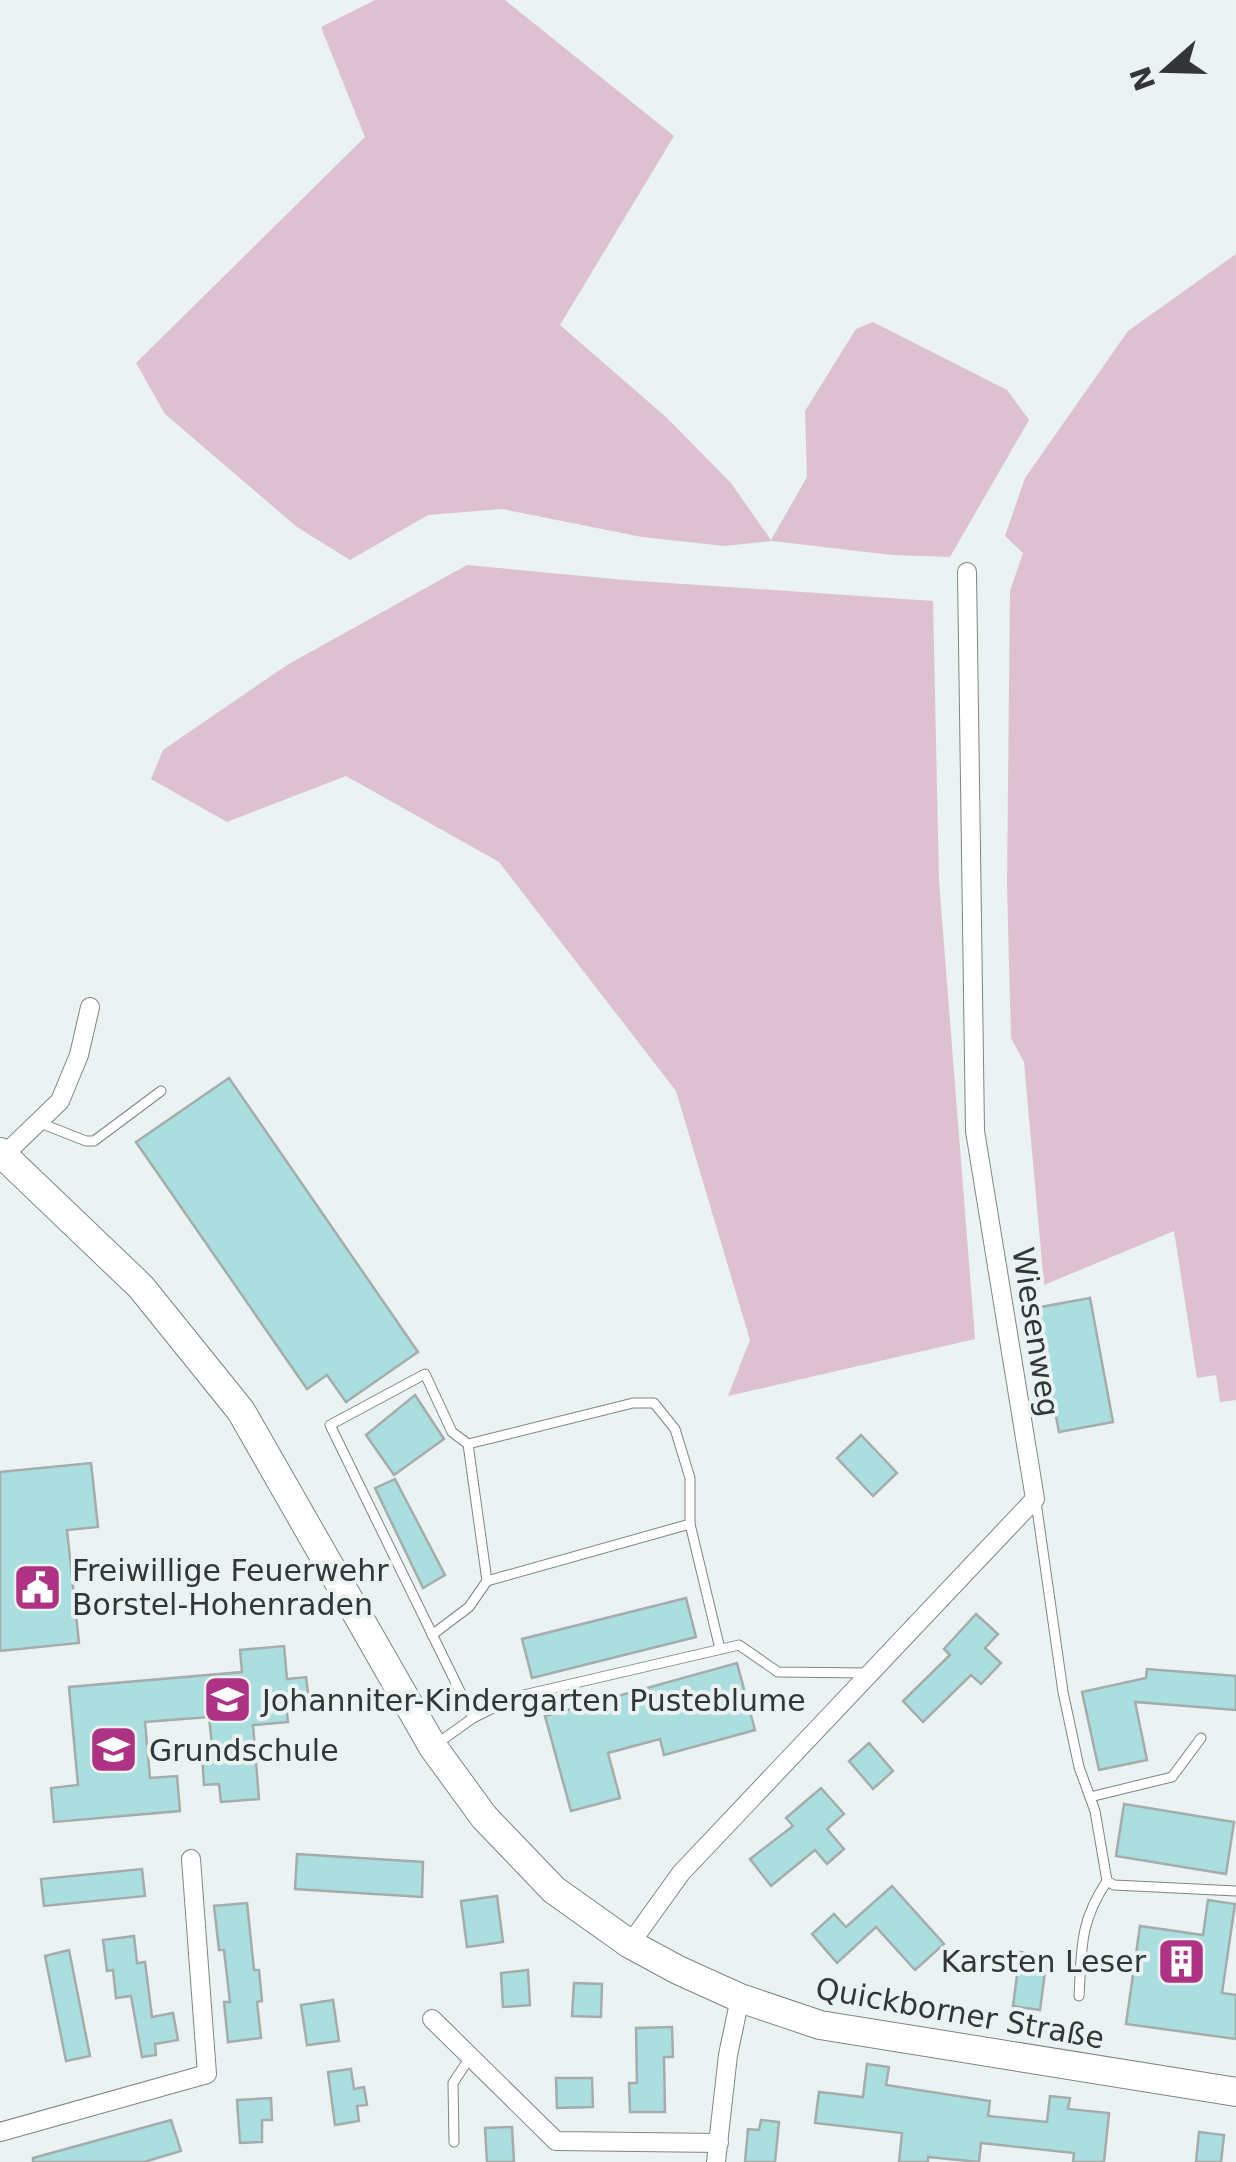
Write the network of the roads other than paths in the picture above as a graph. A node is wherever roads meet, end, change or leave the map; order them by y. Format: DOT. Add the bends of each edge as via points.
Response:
graph roads {
  1 [pos="967,572"];
  2 [pos="90,1007"];
  3 [pos="161,1090"];
  4 [pos="40,1123"];
  5 [pos="2,1154"];
  6 [pos="468,1444"];
  7 [pos="1035,1500"];
  8 [pos="690,1524"];
  9 [pos="486,1582"];
  10 [pos="432,1635"];
  11 [pos="720,1649"];
  12 [pos="870,1674"];
  13 [pos="473,1718"];
  14 [pos="1200,1738"];
  15 [pos="432,1747"];
  16 [pos="1090,1797"];
  17 [pos="191,1859"];
  18 [pos="1107,1881"];
  19 [pos="1236,1891"];
  20 [pos="630,1944"];
  21 [pos="1079,1996"];
  22 [pos="740,1998"];
  23 [pos="432,2019"];
  24 [pos="470,2056"];
  25 [pos="1236,2092"];
  26 [pos="0,2132"];
  27 [pos="454,2142"];
  28 [pos="717,2153"];
  1 -- 7 [label="street, Wiesenweg" via="975,1131"];
  2 -- 4 [label="street" via="60,1100"];
  3 -- 4 [label="lane" via="94,1141"];
  4 -- 5 [label="street"];
  5 -- 15 [label="main road, Quickborner Straße" via="141,1287 241,1411"];
  6 -- 8 [label="lane" via="654,1403 675,1429 690,1478"];
  6 -- 9 [label="lane"];
  6 -- 10 [label="lane" via="452,1432 425,1374 330,1425"];
  7 -- 12 [label="street"];
  7 -- 16 [label="lane" via="1063,1692"];
  8 -- 9 [label="lane"];
  8 -- 11 [label="lane"];
  9 -- 10 [label="lane" via="469,1607"];
  10 -- 13 [label="lane"];
  11 -- 12 [label="lane" via="739,1645 778,1672"];
  11 -- 13 [label="lane" via="515,1697"];
  12 -- 20 [label="street" via="681,1873"];
  13 -- 15 [label="lane"];
  14 -- 16 [label="lane" via="1172,1776"];
  15 -- 20 [label="main road, Quickborner Straße" via="484,1817 554,1890"];
  16 -- 18 [label="lane"];
  17 -- 26 [label="street" via="207,2074"];
  18 -- 19 [label="lane"];
  18 -- 21 [label="lane" via="1090,1907"];
  20 -- 22 [label="main road, Quickborner Straße"];
  22 -- 25 [label="main road, Quickborner Straße" via="820,2025"];
  22 -- 28 [label="street"];
  23 -- 24 [label="street"];
  24 -- 27 [label="lane" via="453,2083"];
  24 -- 28 [label="street" via="556,2141"];
}
